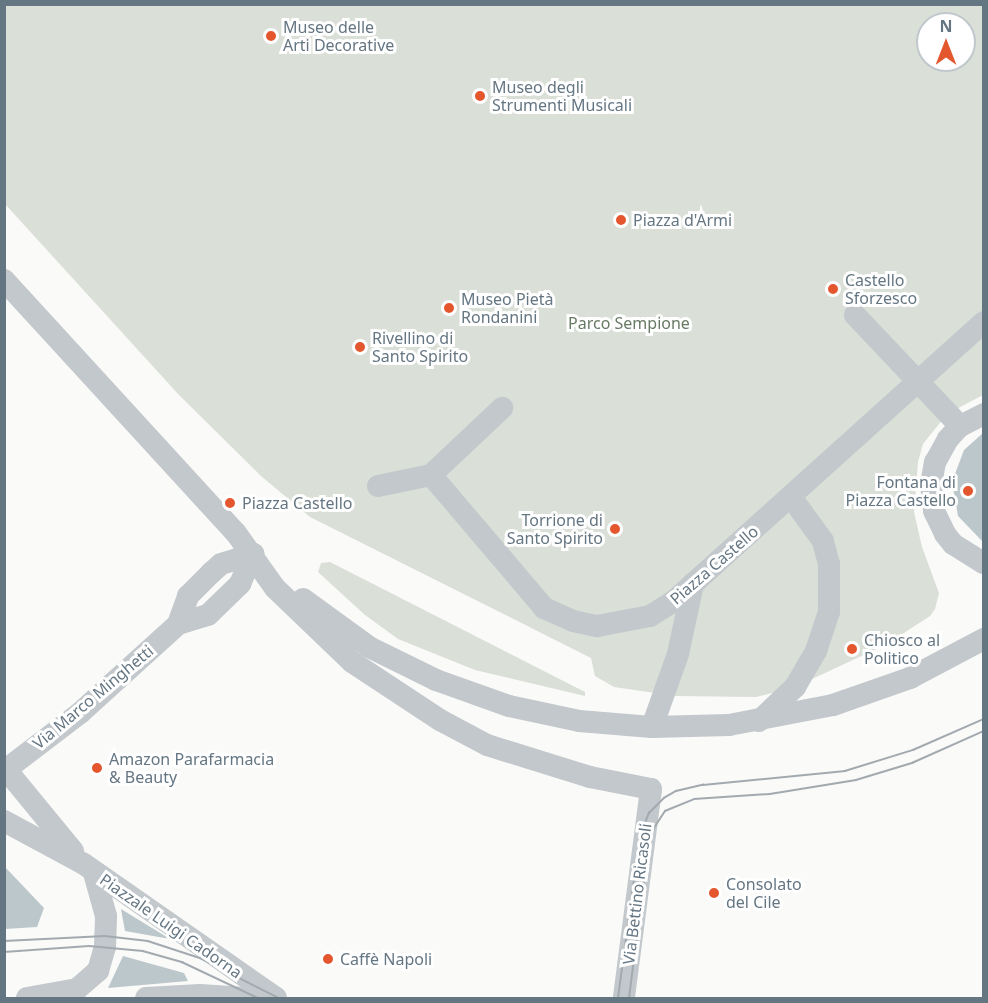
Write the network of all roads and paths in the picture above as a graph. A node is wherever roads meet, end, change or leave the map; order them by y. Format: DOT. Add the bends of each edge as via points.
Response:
graph roads {
  1 [pos="4,280"];
  2 [pos="855,315"];
  3 [pos="984,322"];
  4 [pos="919,383"];
  5 [pos="502,408"];
  6 [pos="984,414"];
  7 [pos="960,426"];
  8 [pos="431,475"];
  9 [pos="378,486"];
  10 [pos="791,497"];
  11 [pos="253,554"];
  12 [pos="984,563"];
  13 [pos="693,585"];
  14 [pos="984,639"];
  15 [pos="759,721"];
  16 [pos="652,727"];
  17 [pos="5,769"];
  18 [pos="4,821"];
  19 [pos="89,868"];
  20 [pos="27,999"];
  21 [pos="146,999"];
  22 [pos="245,999"];
  23 [pos="276,999"];
  24 [pos="624,999"];
  1 -- 11 [label="street"];
  2 -- 4 [label="street"];
  3 -- 4 [label="street, Piazza Castello"];
  4 -- 7 [label="street"];
  4 -- 10 [label="street, Piazza Castello"];
  5 -- 8 [label="street"];
  6 -- 7 [label="street"];
  7 -- 12 [label="street" via="935,462 931,498 949,539"];
  8 -- 9 [label="street"];
  8 -- 13 [label="street, Piazza Castello" via="527,591 544,608 573,621 597,626 650,616"];
  10 -- 13 [label="street, Piazza Castello"];
  10 -- 15 [label="street" via="823,541 829,564 829,612 816,651 795,687"];
  11 -- 16 [label="street" via="319,612 369,647 436,680 509,706 579,721"];
  11 -- 17 [label="street, Via Marco Minghetti" via="221,564 188,596 178,624 80,713"];
  11 -- 24 [label="street, Via Bettino Ricasoli" via="275,588 352,662 440,720 487,745 590,777 651,789"];
  13 -- 16 [label="street" via="678,654"];
  14 -- 15 [label="street" via="920,673 872,692"];
  15 -- 16 [label="street"];
  17 -- 19 [label="street, Piazzale Luigi Cadorna"];
  18 -- 19 [label="street, Piazzale Luigi Cadorna"];
  19 -- 20 [label="street, Piazzale Luigi Cadorna" via="106,916 105,947 98,971 76,989"];
  19 -- 23 [label="street, Piazzale Luigi Cadorna"];
  21 -- 22 [label="street, Piazzale Luigi Cadorna" via="201,995"];
}
